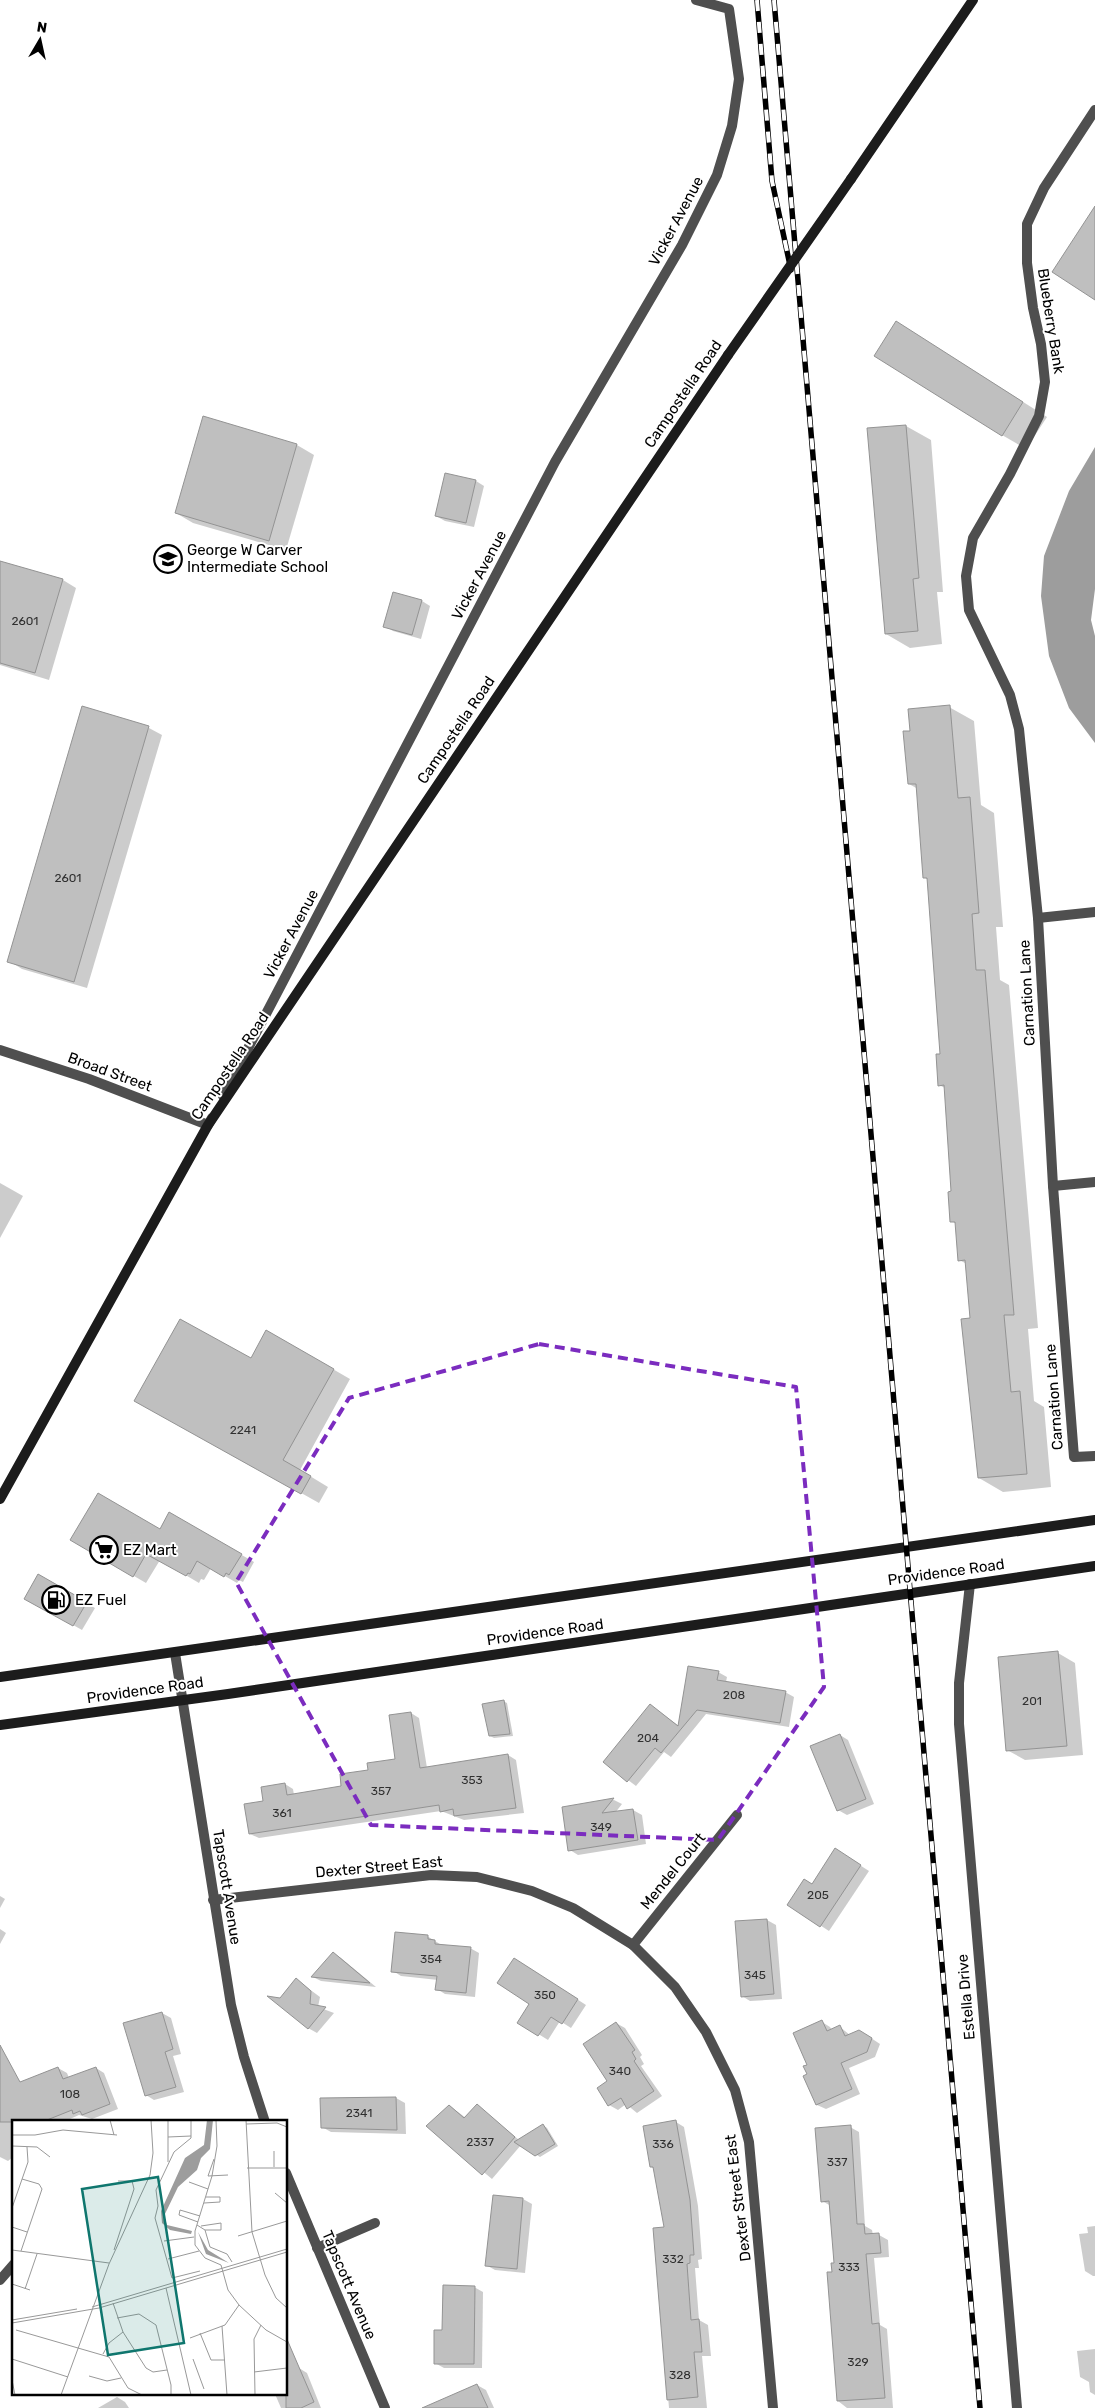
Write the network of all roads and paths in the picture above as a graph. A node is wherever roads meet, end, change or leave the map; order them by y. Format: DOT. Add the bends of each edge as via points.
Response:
graph roads {
  1 [pos="696,0"];
  2 [pos="973,0"];
  3 [pos="1095,110"];
  4 [pos="973,538"];
  5 [pos="1095,912"];
  6 [pos="1038,918"];
  7 [pos="0,1050"];
  8 [pos="208,1124"];
  9 [pos="1095,1182"];
  10 [pos="1053,1186"];
  11 [pos="1095,1456"];
  12 [pos="0,1499"];
  13 [pos="1095,1520"];
  14 [pos="1095,1566"];
  15 [pos="970,1584"];
  16 [pos="175,1653"];
  17 [pos="0,1677"];
  18 [pos="183,1700"];
  19 [pos="0,1725"];
  20 [pos="737,1815"];
  21 [pos="213,1900"];
  22 [pos="633,1945"];
  23 [pos="262,2120"];
  24 [pos="288,2178"];
  25 [pos="375,2224"];
  26 [pos="317,2248"];
  27 [pos="12,2266"];
  28 [pos="0,2280"];
  29 [pos="385,2408"];
  30 [pos="774,2408"];
  31 [pos="1017,2408"];
  1 -- 8 [label="street, Vicker Avenue" via="729,9 739,80 732,126 717,175 682,245 554,462"];
  2 -- 8 [label="main road, Campostella Road, bridge" via="728,355"];
  3 -- 4 [label="street, Blueberry Bank" via="1044,188 1027,224 1027,263 1045,382 1039,416"];
  4 -- 6 [label="street, Carnation Lane" via="966,576 969,610 1010,695 1019,729"];
  5 -- 6 [label="street"];
  6 -- 10 [label="street, Carnation Lane"];
  7 -- 8 [label="street, Broad Street" via="89,1079"];
  8 -- 12 [label="main road, Campostella Road"];
  9 -- 10 [label="street"];
  10 -- 11 [label="street, Carnation Lane" via="1074,1458"];
  13 -- 16 [label="main road, Providence Road"];
  14 -- 15 [label="main road, Providence Road"];
  15 -- 18 [label="main road, Providence Road"];
  15 -- 31 [label="street, Estella Drive" via="959,1683 959,1724"];
  16 -- 17 [label="main road, Providence Road"];
  16 -- 18 [label="street, Tapscott Avenue"];
  18 -- 19 [label="main road, Providence Road"];
  18 -- 21 [label="street, Tapscott Avenue"];
  20 -- 22 [label="street, Mendel Court"];
  21 -- 22 [label="street, Dexter Street East" via="431,1874 477,1877 532,1891 573,1908"];
  21 -- 23 [label="street, Tapscott Avenue" via="231,2005"];
  22 -- 30 [label="street, Dexter Street East" via="675,1987 706,2032 735,2090 749,2142"];
  24 -- 26 [label="street, Tapscott Avenue"];
  25 -- 26 [label="street"];
  26 -- 29 [label="street, Tapscott Avenue"];
  27 -- 28 [label="street"];
}
